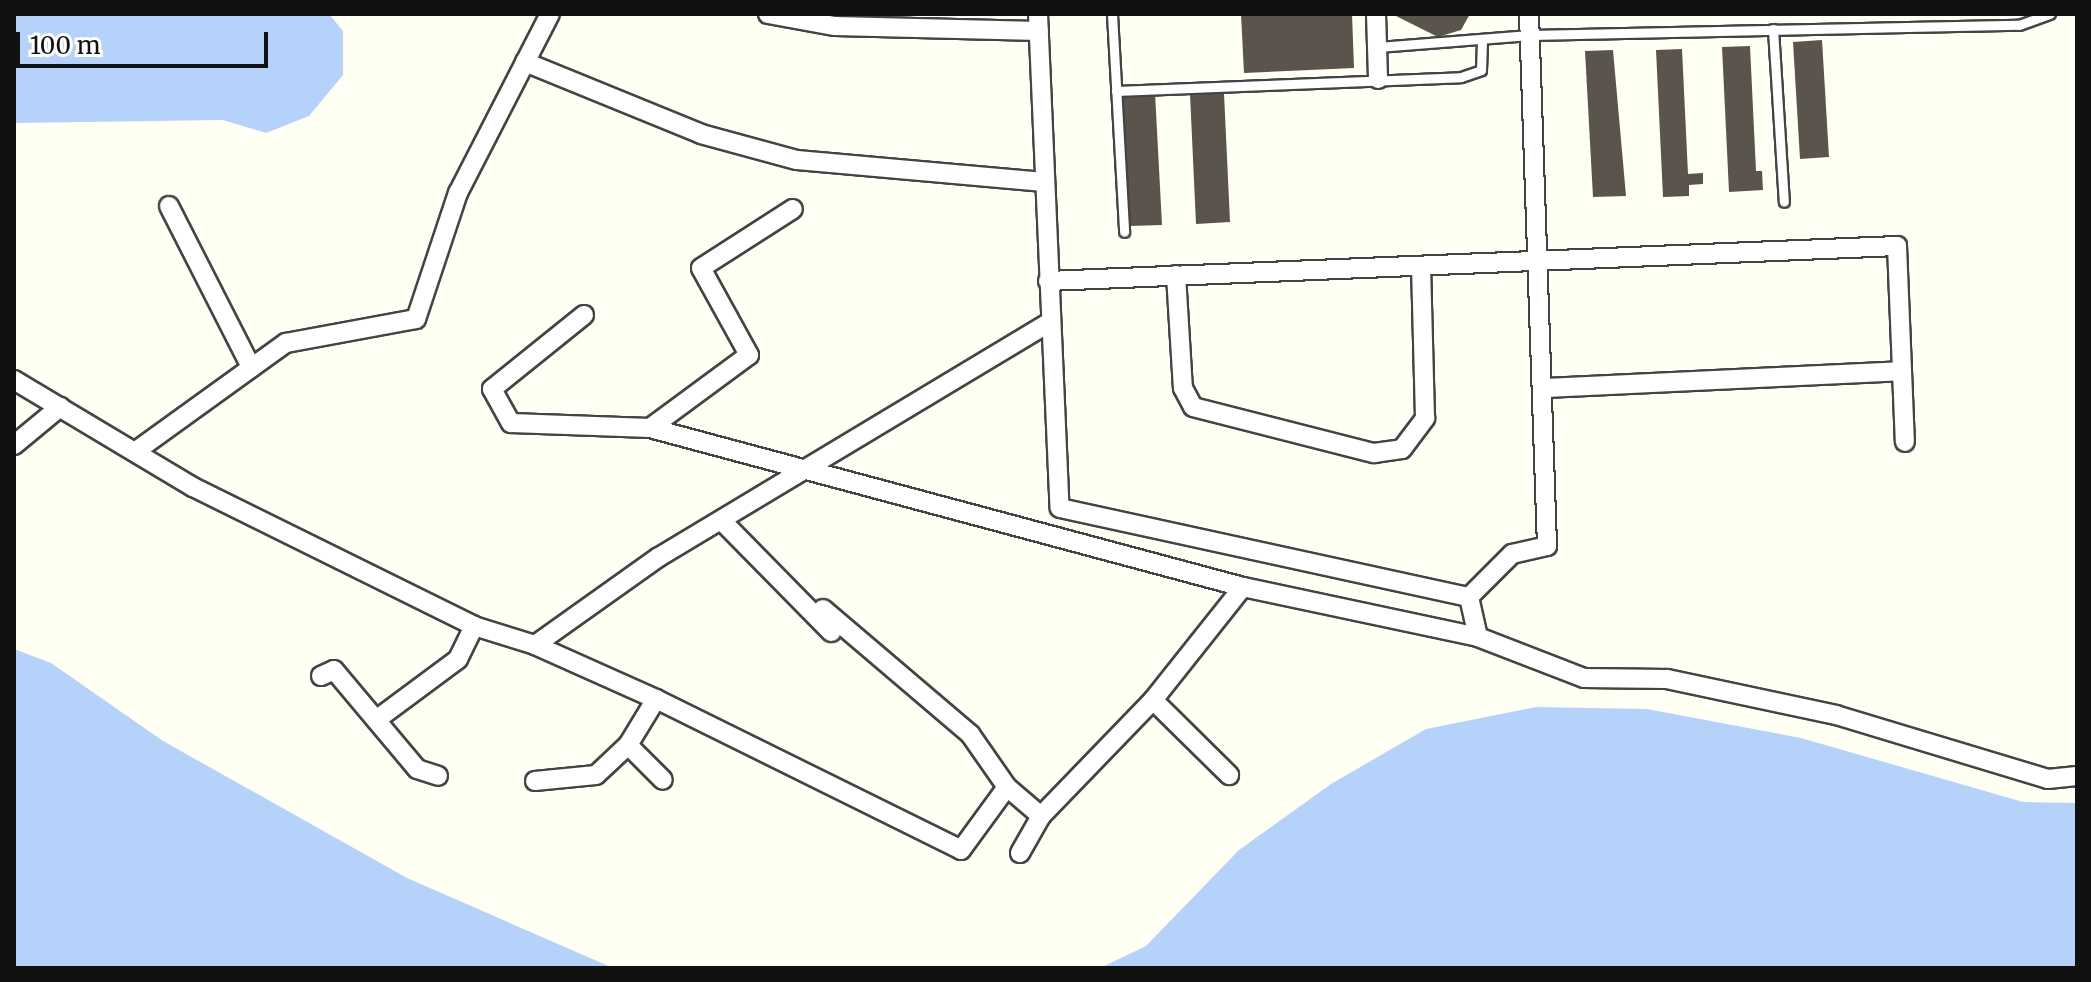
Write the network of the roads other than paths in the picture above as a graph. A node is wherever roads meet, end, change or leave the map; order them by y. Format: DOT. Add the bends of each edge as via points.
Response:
graph roads {
  1 [pos="550,14"];
  2 [pos="768,14"];
  3 [pos="1112,14"];
  4 [pos="1376,14"];
  5 [pos="1529,14"];
  6 [pos="2050,14"];
  7 [pos="1038,22"];
  8 [pos="1773,29"];
  9 [pos="1530,35"];
  10 [pos="1482,41"];
  11 [pos="1378,47"];
  12 [pos="525,62"];
  13 [pos="1378,79"];
  14 [pos="1116,91"];
  15 [pos="1044,182"];
  16 [pos="1784,202"];
  17 [pos="169,206"];
  18 [pos="793,209"];
  19 [pos="1124,232"];
  20 [pos="1539,261"];
  21 [pos="1421,266"];
  22 [pos="1176,275"];
  23 [pos="1048,281"];
  24 [pos="584,315"];
  25 [pos="1050,322"];
  26 [pos="251,367"];
  27 [pos="1902,371"];
  28 [pos="14,380"];
  29 [pos="1544,388"];
  30 [pos="60,407"];
  31 [pos="650,428"];
  32 [pos="1905,442"];
  33 [pos="14,445"];
  34 [pos="136,451"];
  35 [pos="798,471"];
  36 [pos="1060,508"];
  37 [pos="724,523"];
  38 [pos="1042,531"];
  39 [pos="1395,583"];
  40 [pos="1243,587"];
  41 [pos="1469,597"];
  42 [pos="823,609"];
  43 [pos="1385,618"];
  44 [pos="474,626"];
  45 [pos="1478,637"];
  46 [pos="535,645"];
  47 [pos="863,660"];
  48 [pos="321,676"];
  49 [pos="656,699"];
  50 [pos="1153,700"];
  51 [pos="376,720"];
  52 [pos="628,745"];
  53 [pos="1229,775"];
  54 [pos="438,776"];
  55 [pos="2077,776"];
  56 [pos="663,780"];
  57 [pos="535,781"];
  58 [pos="1007,787"];
  59 [pos="1041,816"];
  60 [pos="1020,853"];
  1 -- 12 [label="street"];
  2 -- 7 [label="street" via="863,27"];
  3 -- 14 [label="lane"];
  4 -- 11 [label="street"];
  5 -- 9 [label="street"];
  6 -- 8 [label="lane" via="2019,25"];
  7 -- 15 [label="street"];
  8 -- 9 [label="lane"];
  8 -- 16 [label="lane"];
  9 -- 10 [label="lane"];
  9 -- 20 [label="street"];
  10 -- 11 [label="lane"];
  10 -- 13 [label="lane" via="1481,70 1474,74"];
  11 -- 13 [label="street"];
  12 -- 15 [label="street" via="701,134 797,160"];
  12 -- 26 [label="street" via="452,207 416,319 299,339"];
  13 -- 14 [label="lane"];
  14 -- 19 [label="lane"];
  15 -- 23 [label="street"];
  17 -- 26 [label="street"];
  18 -- 31 [label="street" via="701,268 749,355"];
  20 -- 21 [label="street"];
  20 -- 27 [label="street" via="1897,246"];
  20 -- 29 [label="street"];
  21 -- 22 [label="street"];
  21 -- 22 [label="street" via="1425,418 1402,449 1374,453 1193,407 1183,388"];
  22 -- 23 [label="street"];
  23 -- 25 [label="street"];
  24 -- 31 [label="street" via="492,389 502,410 511,423"];
  25 -- 35 [label="street"];
  25 -- 36 [label="street"];
  26 -- 34 [label="street"];
  27 -- 29 [label="street"];
  27 -- 32 [label="street"];
  28 -- 30 [label="street"];
  29 -- 41 [label="street" via="1547,546 1512,554"];
  30 -- 33 [label="street"];
  30 -- 34 [label="street"];
  31 -- 35 [label="street"];
  34 -- 44 [label="street"];
  35 -- 37 [label="street"];
  35 -- 38 [label="street"];
  36 -- 38 [label="street"];
  36 -- 39 [label="street"];
  37 -- 46 [label="street" via="659,557"];
  37 -- 47 [label="street" via="788,595"];
  38 -- 40 [label="street"];
  39 -- 41 [label="street"];
  39 -- 43 [label="street"];
  40 -- 43 [label="street"];
  40 -- 50 [label="street"];
  41 -- 45 [label="street"];
  42 -- 58 [label="street" via="970,734"];
  43 -- 45 [label="street"];
  44 -- 46 [label="street"];
  44 -- 51 [label="street" via="458,659"];
  45 -- 55 [label="street" via="1584,678 1667,679 1836,715 2048,779"];
  46 -- 49 [label="street"];
  48 -- 51 [label="street" via="334,670"];
  49 -- 52 [label="street"];
  49 -- 58 [label="street" via="961,850"];
  50 -- 53 [label="street"];
  50 -- 59 [label="street"];
  51 -- 54 [label="street" via="417,769"];
  52 -- 56 [label="street"];
  52 -- 57 [label="street" via="596,775"];
  58 -- 59 [label="street"];
  59 -- 60 [label="street"];
}
